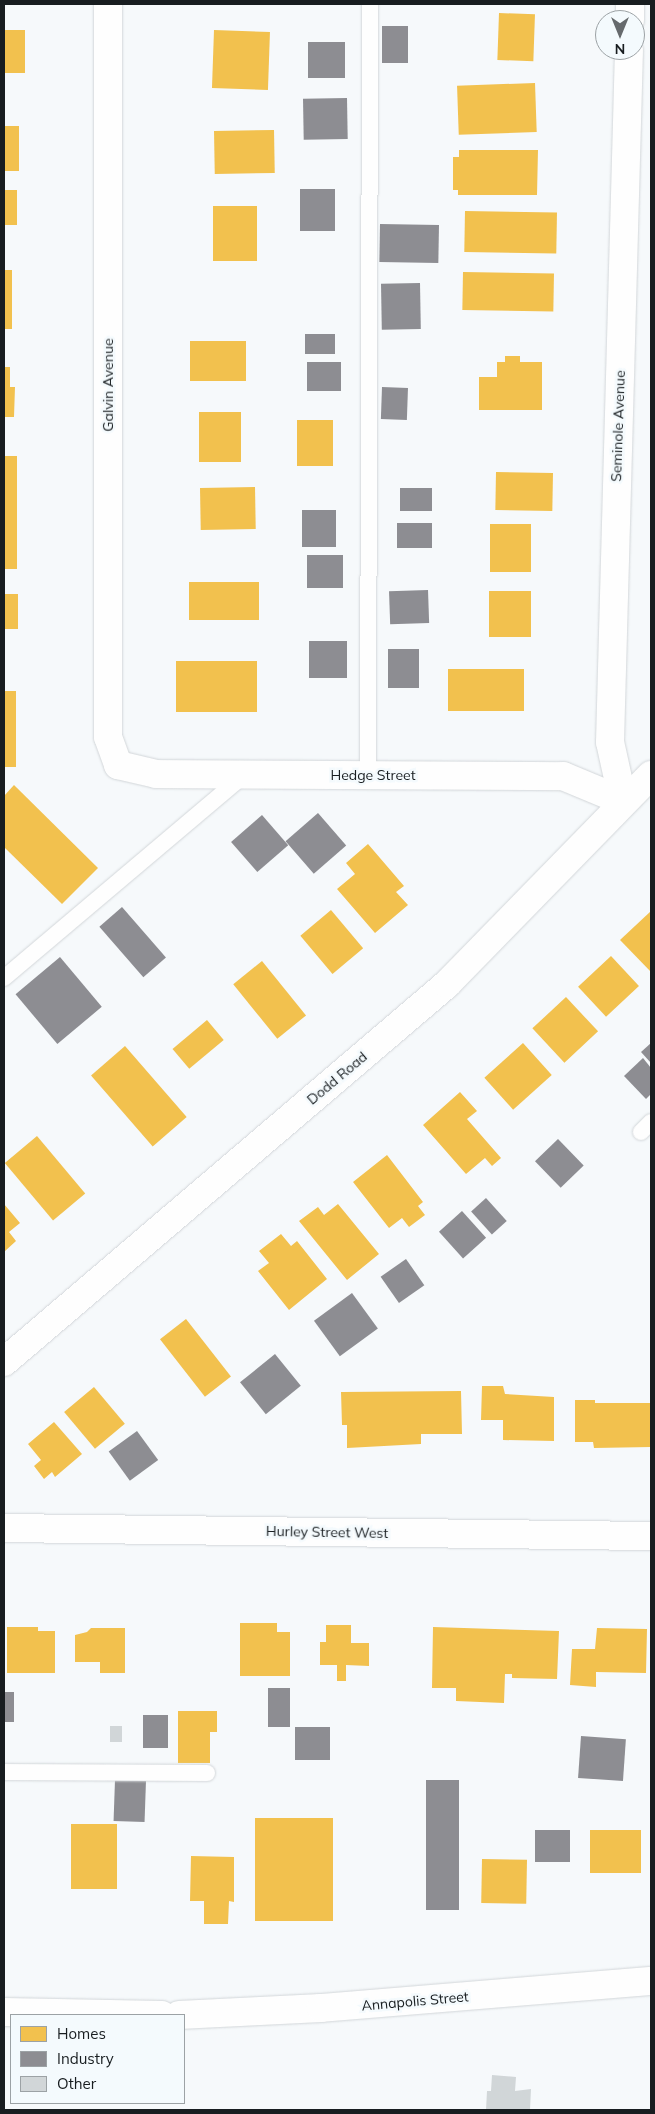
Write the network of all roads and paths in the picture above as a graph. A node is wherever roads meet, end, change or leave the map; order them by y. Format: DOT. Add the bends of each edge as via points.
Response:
graph roads {
  1 [pos="108,4"];
  2 [pos="370,4"];
  3 [pos="629,60"];
  4 [pos="118,765"];
  5 [pos="244,774"];
  6 [pos="651,774"];
  7 [pos="368,775"];
  8 [pos="624,801"];
  9 [pos="4,978"];
  10 [pos="4,1362"];
  11 [pos="4,1528"];
  12 [pos="651,1536"];
  13 [pos="4,1772"];
  14 [pos="207,1773"];
  15 [pos="651,1981"];
  16 [pos="4,2012"];
  17 [pos="109,2014"];
  18 [pos="185,2015"];
  1 -- 4 [label="street, Galvin Avenue" via="108,738"];
  2 -- 7 [label="lane"];
  3 -- 8 [label="street, Seminole Avenue" via="610,742"];
  4 -- 5 [label="street, Hedge Street" via="156,774"];
  5 -- 7 [label="street, Hedge Street"];
  5 -- 9 [label="lane"];
  6 -- 8 [label="street, Dodd Road"];
  7 -- 8 [label="street, Hedge Street" via="563,776"];
  8 -- 10 [label="street, Dodd Road" via="447,984"];
  11 -- 12 [label="street, Hurley Street West"];
  13 -- 14 [label="lane"];
  15 -- 18 [label="street, Annapolis Street" via="321,2008"];
  16 -- 17 [label="street"];
}
